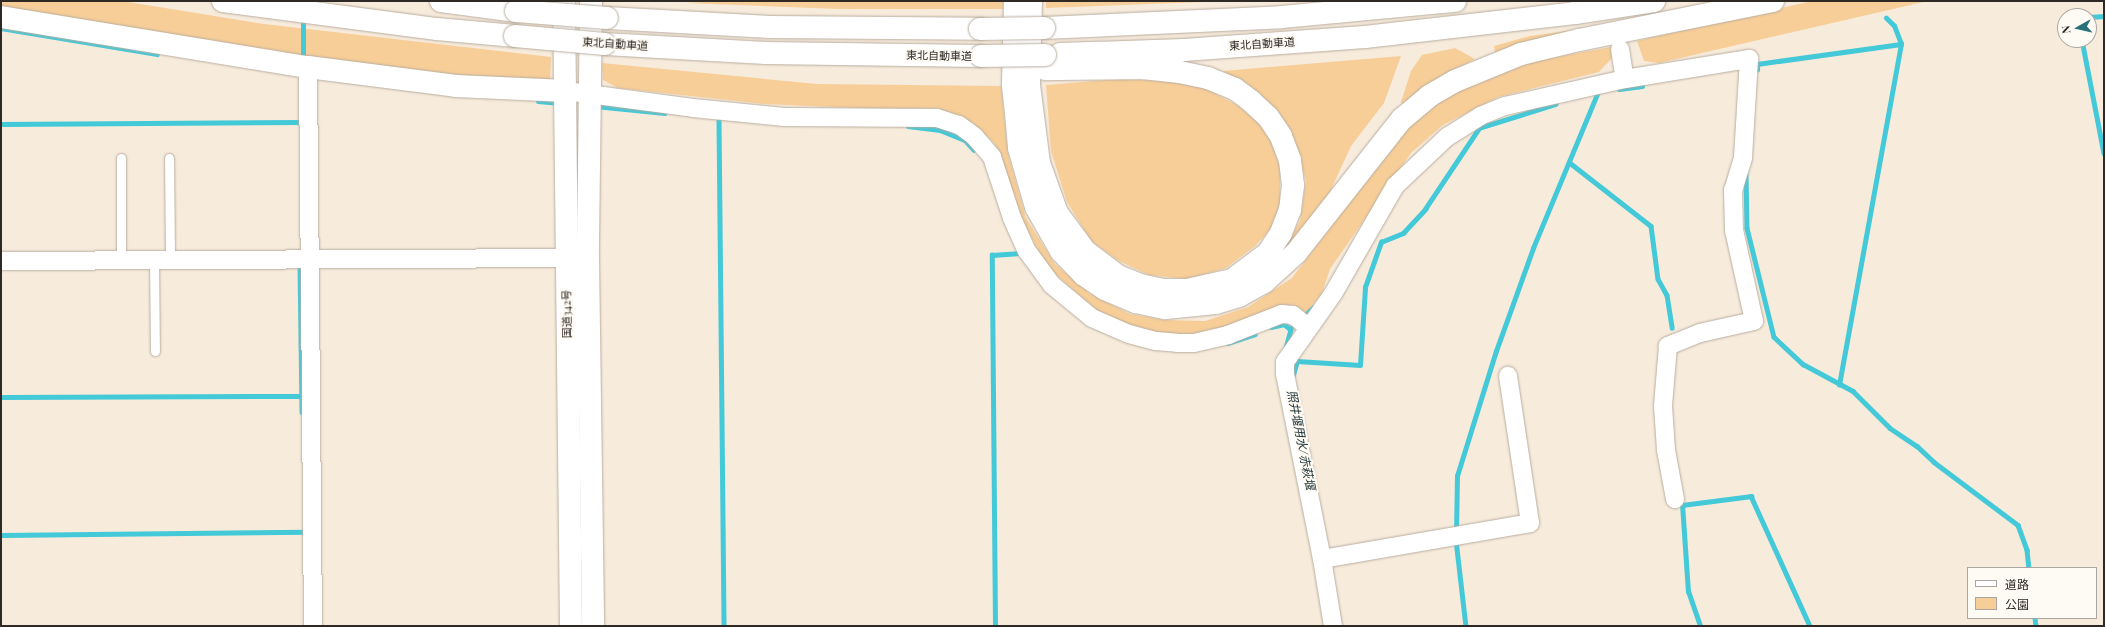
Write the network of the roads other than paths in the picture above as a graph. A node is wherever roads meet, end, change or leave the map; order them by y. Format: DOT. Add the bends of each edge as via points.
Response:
graph roads {
  1 [pos="223,1"];
  2 [pos="441,1"];
  3 [pos="564,1"];
  4 [pos="591,1"];
  5 [pos="1015,1"];
  6 [pos="1031,1"];
  7 [pos="1455,1"];
  8 [pos="1654,1"];
  9 [pos="1773,1"];
  10 [pos="1,17"];
  11 [pos="1620,49"];
  12 [pos="1045,62"];
  13 [pos="308,67"];
  14 [pos="1625,79"];
  15 [pos="566,91"];
  16 [pos="589,93"];
  17 [pos="121,158"];
  18 [pos="169,158"];
  19 [pos="310,258"];
  20 [pos="566,258"];
  21 [pos="588,258"];
  22 [pos="162,259"];
  23 [pos="122,260"];
  24 [pos="1,261"];
  25 [pos="1308,327"];
  26 [pos="155,352"];
  27 [pos="1508,376"];
  28 [pos="1675,499"];
  29 [pos="1322,559"];
  30 [pos="314,626"];
  31 [pos="571,626"];
  32 [pos="593,626"];
  33 [pos="1333,626"];
  1 -- 12 [label="main road, 東北自動車道, bridge" via="421,27 605,44 981,63"];
  2 -- 7 [label="main road, bridge" via="607,18 770,27 980,29 1282,17"];
  3 -- 15 [label="main road, 国道342号"];
  4 -- 16 [label="main road, 国道342号"];
  5 -- 9 [label="main road" via="1013,84 1019,148 1036,207 1061,251 1084,275 1105,289 1136,302 1165,308 1216,303 1239,296 1264,282 1301,248 1402,119 1429,96 1455,80 1521,54"];
  6 -- 12 [label="main road" via="1029,85 1039,163 1057,213 1085,251 1118,276 1140,285 1163,290 1187,290 1232,280 1268,253 1281,233 1290,210 1293,185 1290,160 1281,136 1268,117 1251,101 1235,89 1180,72"];
  8 -- 12 [label="main road, 東北自動車道" via="1575,13 1365,37"];
  10 -- 13 [label="main road"];
  11 -- 14 [label="street"];
  13 -- 15 [label="main road" via="456,86"];
  13 -- 19 [label="street"];
  14 -- 25 [label="street" via="1505,106 1480,116 1447,137 1395,186 1333,294"];
  14 -- 28 [label="street" via="1749,59 1743,158 1733,190 1734,230 1754,321 1700,333 1668,346 1663,406 1666,450"];
  15 -- 16 [label="street"];
  15 -- 20 [label="main road, 国道342号"];
  16 -- 21 [label="main road, 国道342号"];
  16 -- 25 [label="street" via="693,108 785,117 937,118 958,125 974,136 992,157 1006,203 1027,251 1052,285 1092,318 1156,342 1177,343 1194,343 1228,335 1282,314 1292,315"];
  17 -- 23 [label="lane"];
  18 -- 22 [label="lane"];
  19 -- 20 [label="street"];
  19 -- 22 [label="street"];
  19 -- 30 [label="street"];
  20 -- 21 [label="street"];
  20 -- 31 [label="main road, 国道342号"];
  21 -- 32 [label="main road, 国道342号"];
  22 -- 23 [label="street"];
  22 -- 26 [label="lane"];
  23 -- 24 [label="street"];
  25 -- 29 [label="street" via="1285,362"];
  27 -- 29 [label="street" via="1530,523"];
  29 -- 33 [label="street"];
}
